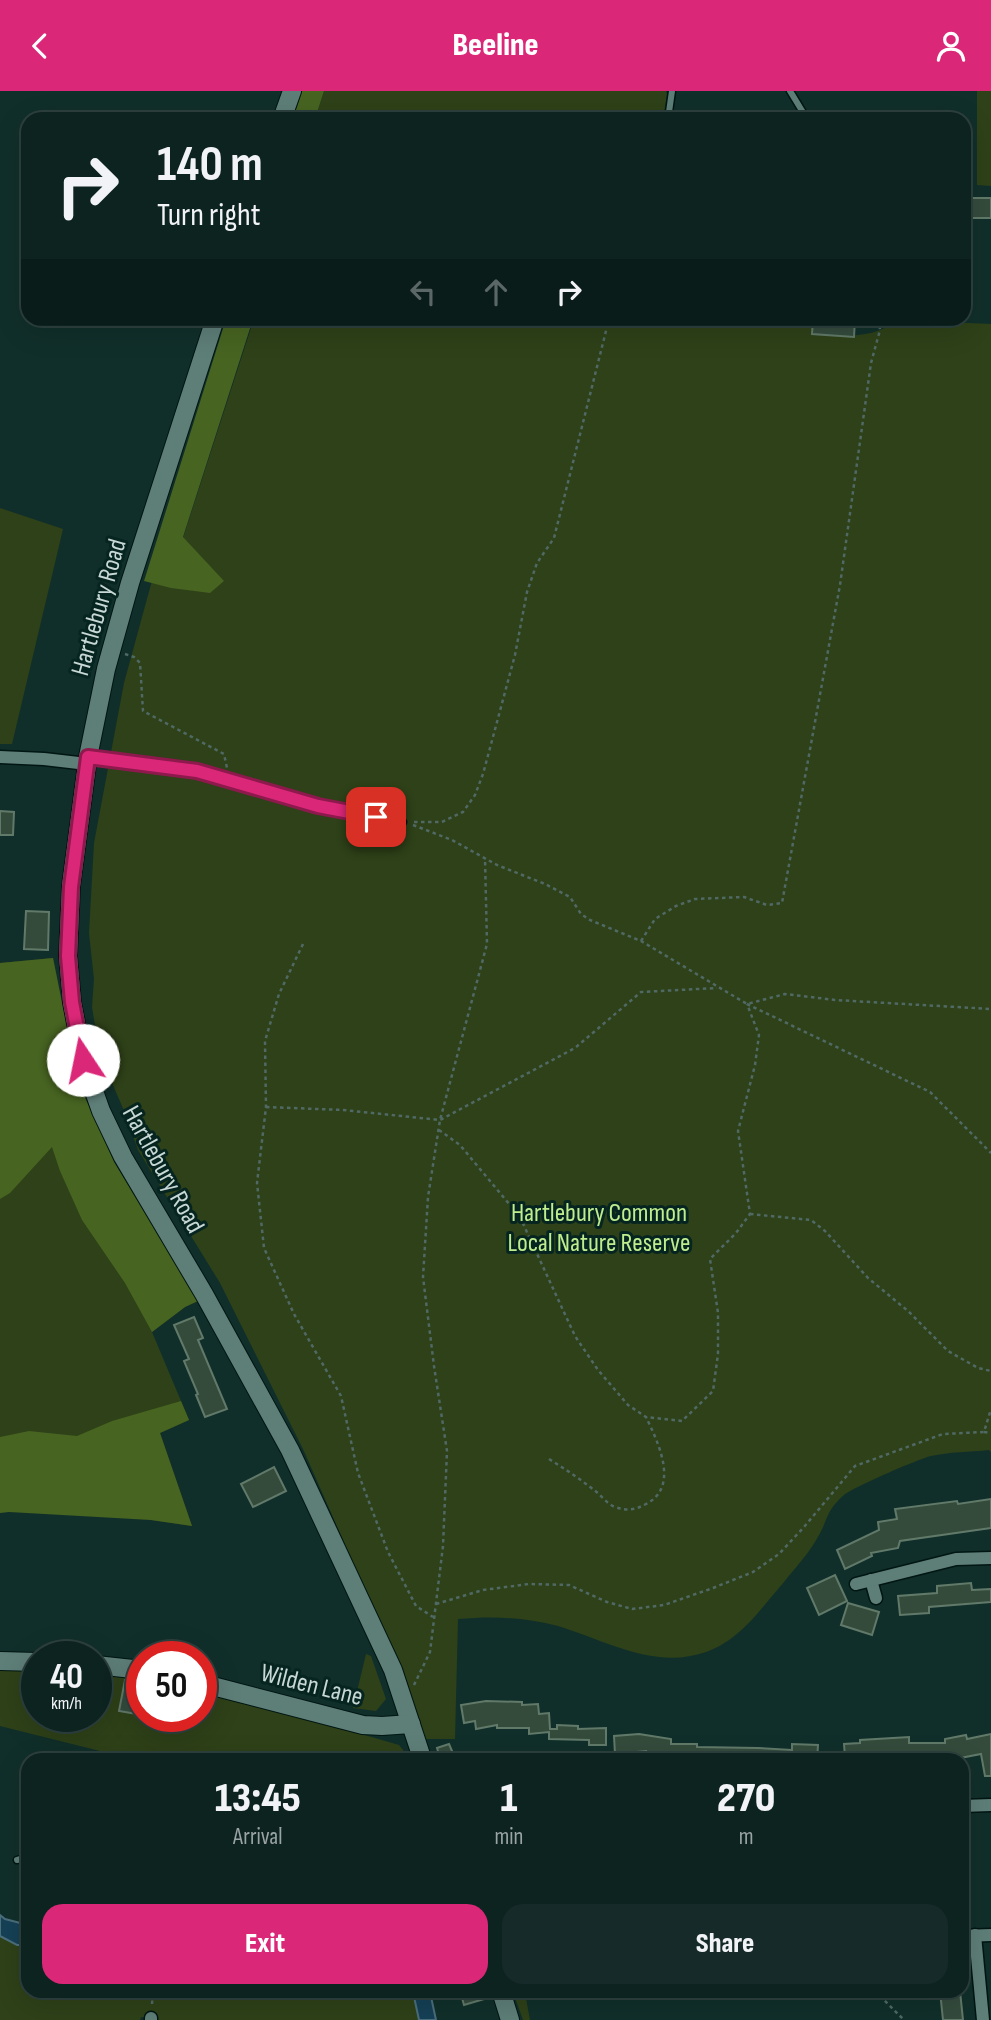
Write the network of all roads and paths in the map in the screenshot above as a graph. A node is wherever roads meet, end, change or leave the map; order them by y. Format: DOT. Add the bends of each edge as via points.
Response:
graph roads {
  1 [pos="292,91"];
  2 [pos="672,91"];
  3 [pos="790,91"];
  4 [pos="284,112"];
  5 [pos="669,112"];
  6 [pos="803,112"];
  7 [pos="213,326"];
  8 [pos="607,326"];
  9 [pos="879,326"];
  10 [pos="112,650"];
  11 [pos="0,757"];
  12 [pos="87,761"];
  13 [pos="231,782"];
  14 [pos="403,822"];
  15 [pos="485,858"];
  16 [pos="640,941"];
  17 [pos="303,944"];
  18 [pos="719,988"];
  19 [pos="747,1004"];
  20 [pos="991,1009"];
  21 [pos="266,1107"];
  22 [pos="440,1120"];
  23 [pos="439,1130"];
  24 [pos="991,1153"];
  25 [pos="750,1214"];
  26 [pos="991,1371"];
  27 [pos="991,1409"];
  28 [pos="646,1417"];
  29 [pos="984,1431"];
  30 [pos="991,1433"];
  31 [pos="549,1459"];
  32 [pos="991,1558"];
  33 [pos="871,1580"];
  34 [pos="856,1584"];
  35 [pos="876,1598"];
  36 [pos="436,1604"];
  37 [pos="434,1618"];
  38 [pos="0,1661"];
  39 [pos="21,1662"];
  40 [pos="217,1687"];
  41 [pos="404,1703"];
  42 [pos="411,1724"];
  43 [pos="421,1753"];
  44 [pos="991,1805"];
  45 [pos="969,1806"];
  46 [pos="21,1859"];
  47 [pos="17,1860"];
  48 [pos="991,1935"];
  49 [pos="969,1936"];
  50 [pos="503,1998"];
  51 [pos="882,1998"];
  52 [pos="510,2020"];
  53 [pos="904,2020"];
  54 [pos="983,2020"];
  1 -- 4 [label="main road"];
  2 -- 5 [label="lane"];
  3 -- 6 [label="lane"];
  7 -- 10 [label="main road, Hartlebury Road"];
  8 -- 14 [label="path" via="554,538 537,563 527,592 475,795 463,812 442,822"];
  9 -- 16 [label="path" via="782,903 767,905 744,897 695,899 655,919"];
  10 -- 12 [label="main road, Hartlebury Road"];
  10 -- 13 [label="path" via="140,663 143,711 224,754"];
  11 -- 12 [label="street"];
  12 -- 13 [label="lane" via="186,769"];
  12 -- 41 [label="main road, Hartlebury Road" via="71,887 68,956 83,1060 124,1157 290,1450 393,1669"];
  13 -- 14 [label="lane" via="318,806"];
  14 -- 15 [label="path" via="452,839"];
  15 -- 16 [label="path" via="570,897 590,920"];
  15 -- 22 [label="path" via="487,944"];
  16 -- 18 [label="path"];
  17 -- 21 [label="path" via="279,994 265,1041"];
  18 -- 19 [label="path"];
  18 -- 22 [label="path" via="640,992 575,1048"];
  19 -- 20 [label="path" via="785,994"];
  19 -- 24 [label="path" via="930,1092"];
  19 -- 25 [label="path" via="759,1035 738,1131"];
  21 -- 22 [label="path"];
  21 -- 37 [label="path" via="257,1183 264,1248 294,1314 341,1396 358,1473 388,1552 416,1606"];
  22 -- 23 [label="path"];
  23 -- 28 [label="path" via="460,1145 520,1217 575,1336 628,1405"];
  23 -- 36 [label="path" via="428,1197 423,1277 447,1451"];
  25 -- 26 [label="path" via="811,1220 948,1351"];
  25 -- 28 [label="path" via="710,1259 718,1313 713,1391 682,1421"];
  27 -- 29 [label="path"];
  28 -- 31 [label="path" via="659,1444 665,1475 662,1490 649,1503 631,1510 613,1506"];
  29 -- 30 [label="path"];
  29 -- 36 [label="path" via="943,1434 855,1466 779,1554 753,1572 664,1605 632,1609 569,1585 529,1584 484,1590"];
  32 -- 33 [label="street" via="956,1559"];
  33 -- 34 [label="street"];
  33 -- 35 [label="street"];
  36 -- 37 [label="path"];
  37 -- 41 [label="path" via="430,1653"];
  38 -- 39 [label="main road"];
  40 -- 42 [label="main road, Wilden Lane" via="363,1725"];
  41 -- 42 [label="main road, Hartlebury Road"];
  42 -- 43 [label="main road, Hartlebury Road"];
  44 -- 45 [label="street"];
  46 -- 47 [label="lane"];
  48 -- 49 [label="street"];
  49 -- 54 [label="street"];
  50 -- 52 [label="main road"];
  51 -- 53 [label="path"];
}
